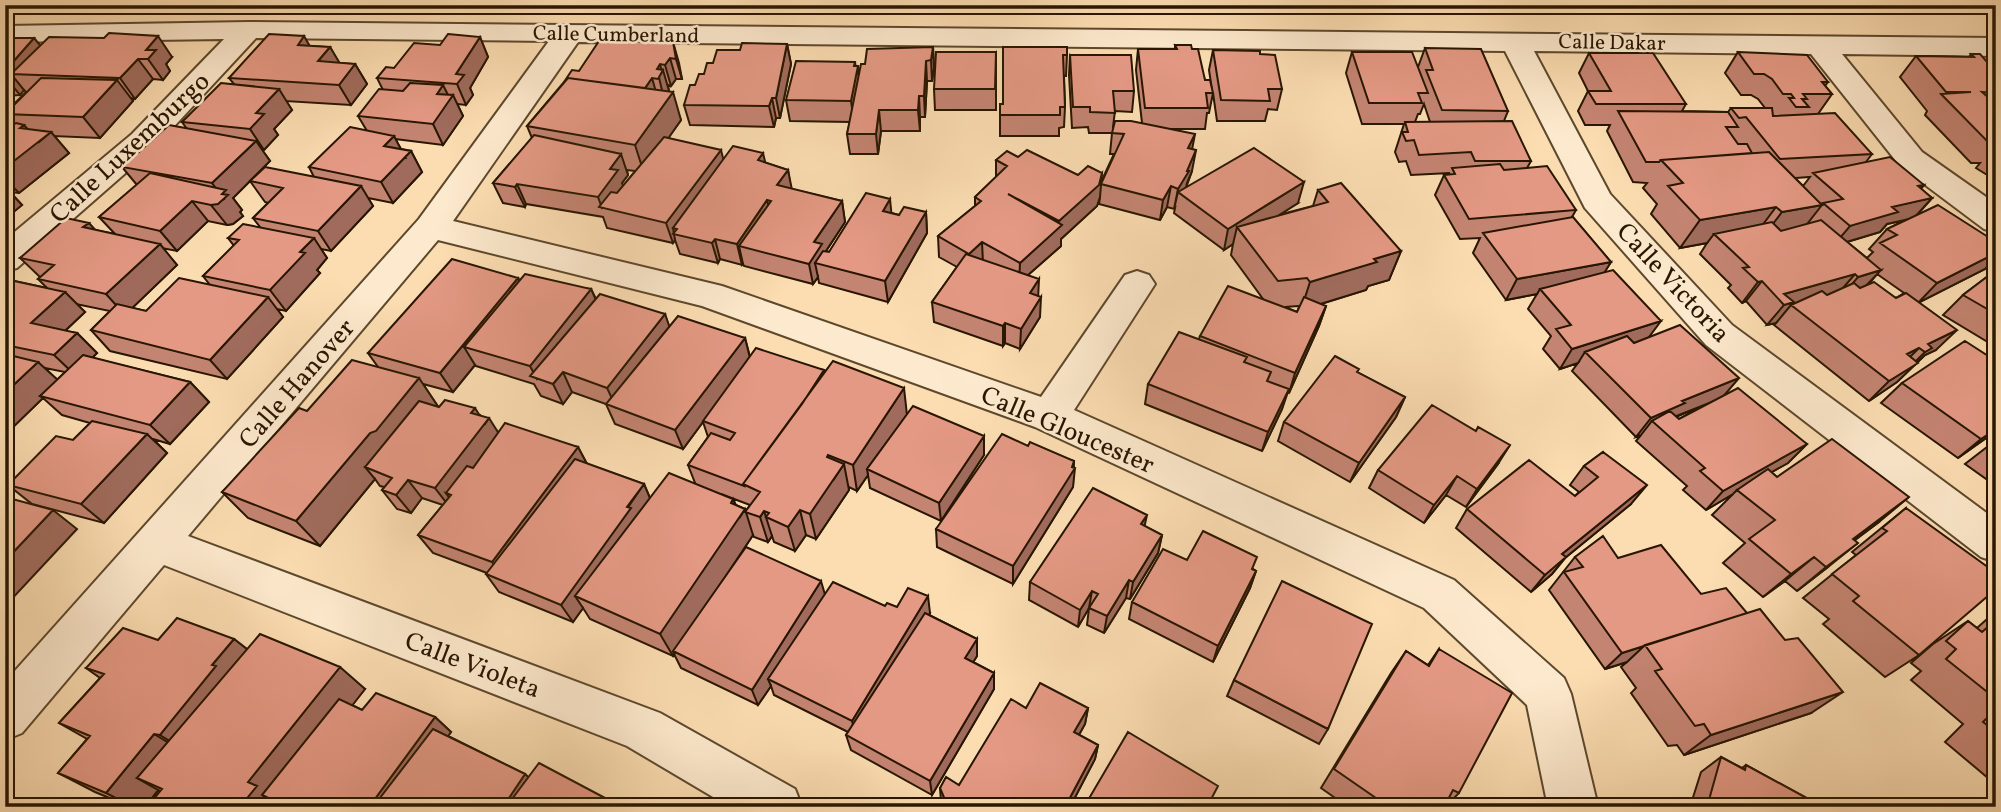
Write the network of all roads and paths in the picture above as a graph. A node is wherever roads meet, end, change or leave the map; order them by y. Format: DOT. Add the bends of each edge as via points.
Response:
graph roads {
  1 [pos="248,30"];
  2 [pos="5,34"];
  3 [pos="569,34"];
  4 [pos="1227,39"];
  5 [pos="1515,41"];
  6 [pos="1819,44"];
  7 [pos="1996,47"];
  8 [pos="1996,221"];
  9 [pos="431,227"];
  10 [pos="5,259"];
  11 [pos="1137,285"];
  12 [pos="1049,416"];
  13 [pos="157,543"];
  14 [pos="1996,544"];
  15 [pos="5,717"];
  16 [pos="777,807"];
  17 [pos="1573,807"];
  1 -- 2 [label="street, Calle Cumberland"];
  1 -- 3 [label="street, Calle Cumberland"];
  1 -- 10 [label="street, Calle Luxemburgo" via="143,141"];
  3 -- 4 [label="street, Calle Cumberland"];
  3 -- 9 [label="street, Calle Hanover"];
  4 -- 5 [label="street, Calle Dakar"];
  5 -- 6 [label="street, Calle Dakar"];
  5 -- 14 [label="street, Calle Victoria" via="1598,200 1719,335"];
  6 -- 7 [label="street, Calle Dakar"];
  6 -- 8 [label="street" via="1911,159"];
  9 -- 12 [label="street, Calle Gloucester" via="709,295"];
  9 -- 13 [label="street, Calle Hanover"];
  11 -- 12 [label="street"];
  12 -- 17 [label="street, Calle Gloucester" via="1439,594 1548,694"];
  13 -- 15 [label="street, Calle Hanover"];
  13 -- 16 [label="street, Calle Violeta" via="643,729"];
}
